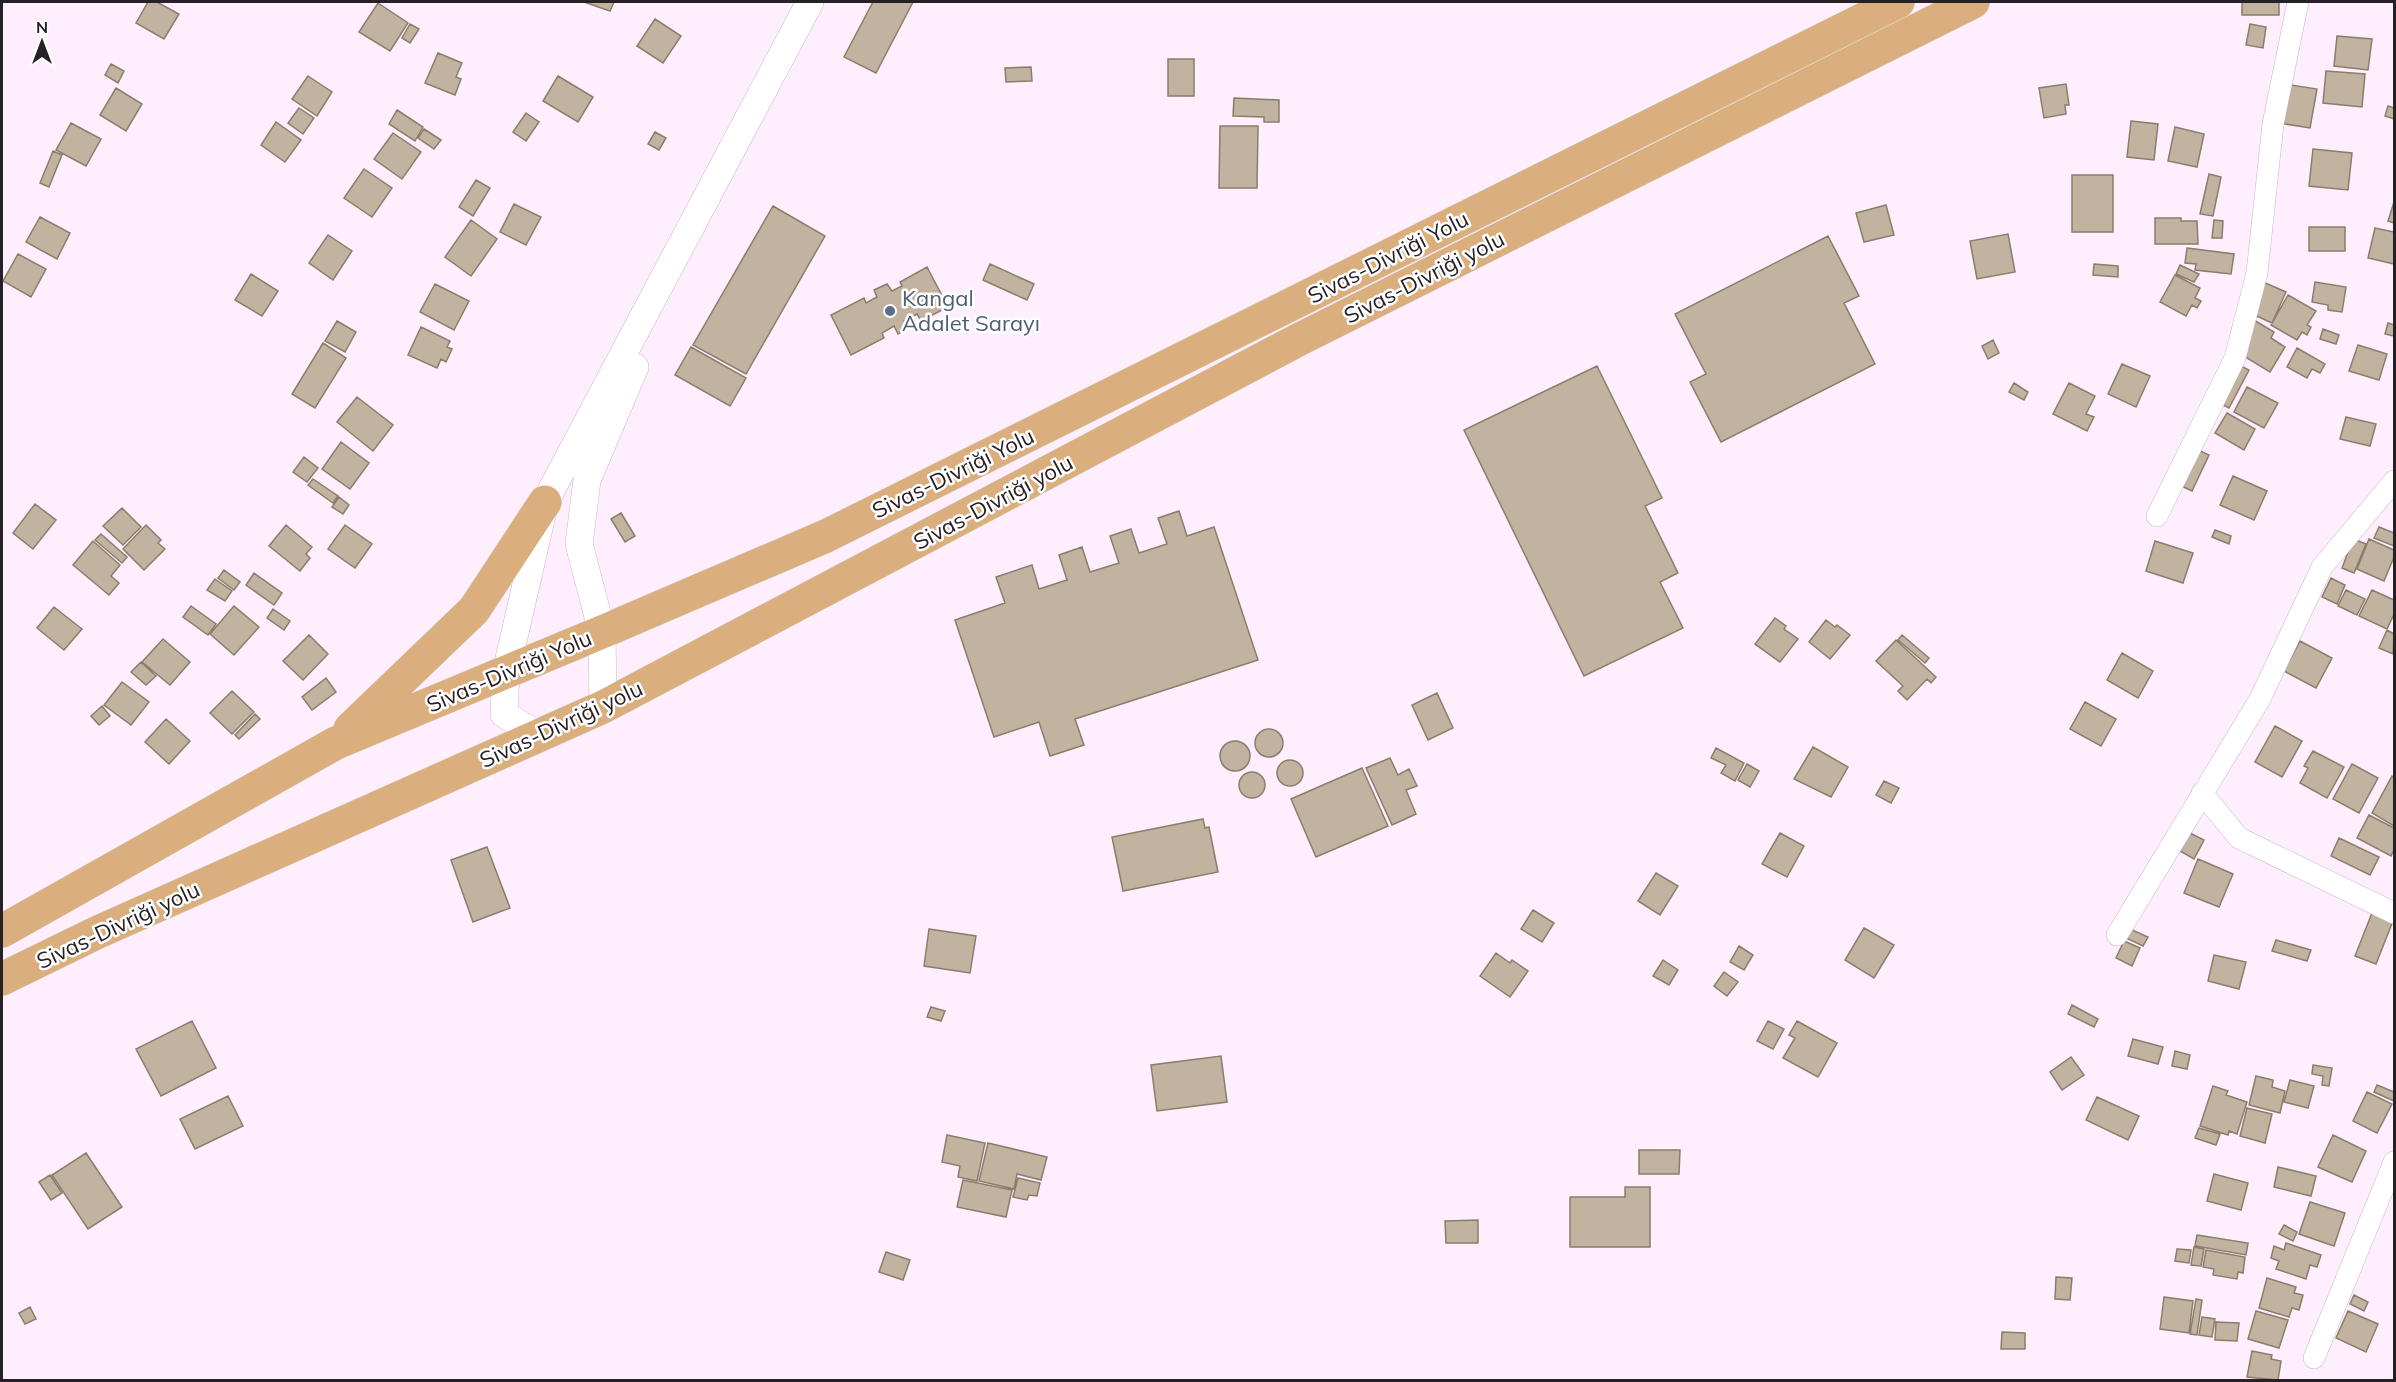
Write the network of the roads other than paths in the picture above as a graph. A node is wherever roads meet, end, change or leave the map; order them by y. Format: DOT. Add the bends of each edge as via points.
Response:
graph roads {
  1 [pos="810,2"];
  2 [pos="1898,2"];
  3 [pos="1973,2"];
  4 [pos="2298,2"];
  5 [pos="705,201"];
  6 [pos="2394,481"];
  7 [pos="545,502"];
  8 [pos="2157,516"];
  9 [pos="602,632"];
  10 [pos="506,672"];
  11 [pos="603,707"];
  12 [pos="539,736"];
  13 [pos="336,743"];
  14 [pos="2202,793"];
  15 [pos="2394,913"];
  16 [pos="2,931"];
  17 [pos="2116,935"];
  18 [pos="2,979"];
  19 [pos="2394,1162"];
  20 [pos="2314,1358"];
  1 -- 5 [label="street"];
  2 -- 9 [label="main road, Sivas-Divriği Yolu" via="826,536"];
  3 -- 11 [label="main road, Sivas-Divriği yolu" via="1300,339"];
  4 -- 8 [label="street" via="2273,124 2258,273 2235,358"];
  5 -- 7 [label="street"];
  5 -- 9 [label="street" via="587,480 579,544"];
  6 -- 14 [label="street" via="2322,567 2260,699"];
  7 -- 10 [label="street"];
  7 -- 13 [label="main road" via="474,610"];
  9 -- 10 [label="main road, Sivas-Divriği Yolu"];
  9 -- 11 [label="street"];
  10 -- 12 [label="street" via="504,714"];
  10 -- 13 [label="main road, Sivas-Divriği Yolu"];
  11 -- 12 [label="main road, Sivas-Divriği yolu"];
  12 -- 18 [label="main road, Sivas-Divriği yolu" via="96,933"];
  13 -- 16 [label="main road, Sivas-Divriği Yolu"];
  14 -- 15 [label="street" via="2238,838"];
  14 -- 17 [label="street"];
  19 -- 20 [label="street"];
}
